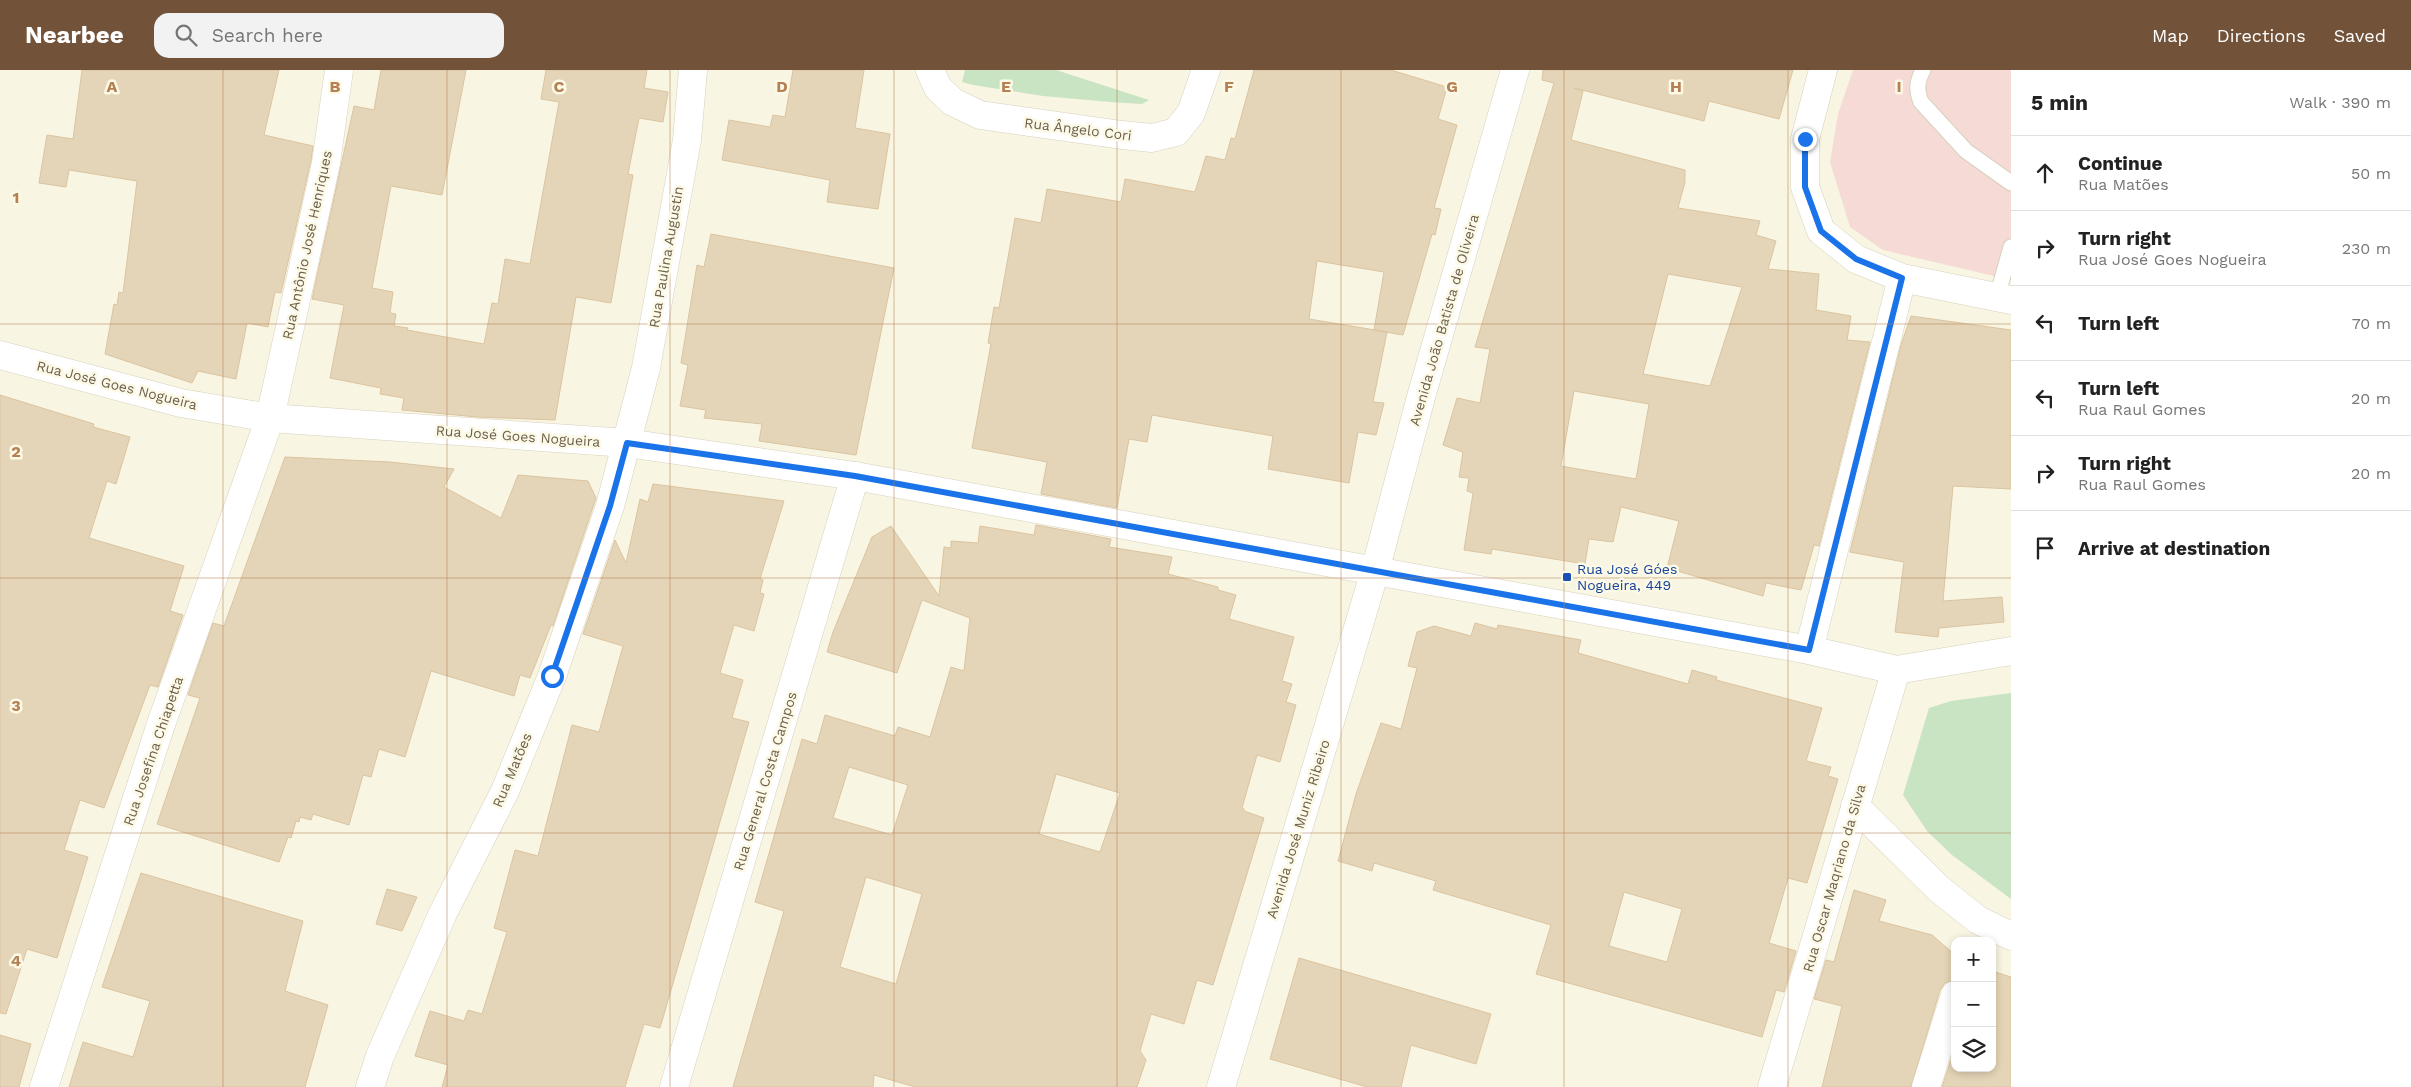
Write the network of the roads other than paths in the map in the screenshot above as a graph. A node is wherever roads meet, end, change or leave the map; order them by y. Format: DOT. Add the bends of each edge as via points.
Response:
graph roads {
  1 [pos="339,70"];
  2 [pos="693,70"];
  3 [pos="930,70"];
  4 [pos="1206,70"];
  5 [pos="1515,70"];
  6 [pos="1823,70"];
  7 [pos="1923,70"];
  8 [pos="2011,183"];
  9 [pos="2011,247"];
  10 [pos="1902,278"];
  11 [pos="2004,298"];
  12 [pos="0,355"];
  13 [pos="270,418"];
  14 [pos="627,443"];
  15 [pos="855,476"];
  16 [pos="1374,571"];
  17 [pos="1809,650"];
  18 [pos="2011,651"];
  19 [pos="1896,670"];
  20 [pos="1855,806"];
  21 [pos="1975,930"];
  22 [pos="2011,936"];
  23 [pos="1951,1007"];
  24 [pos="44,1087"];
  25 [pos="370,1087"];
  26 [pos="674,1087"];
  27 [pos="1222,1087"];
  28 [pos="1772,1087"];
  29 [pos="1926,1087"];
  1 -- 13 [label="street, Rua Antônio José Henriques" via="326,163"];
  2 -- 14 [label="street, Rua Paulina Augustin" via="688,140 646,368"];
  3 -- 4 [label="street, Rua Ângelo Cori" via="938,88 953,102 980,115 1152,138 1176,132 1192,113"];
  5 -- 16 [label="street, Avenida João Batista de Oliveira"];
  6 -- 10 [label="street" via="1805,139 1805,187 1821,231 1856,259"];
  7 -- 8 [label="lane" via="1917,81 1917,92 1922,102 1966,151"];
  9 -- 11 [label="lane"];
  10 -- 11 [label="street"];
  10 -- 17 [label="street"];
  12 -- 13 [label="street, Rua José Goes Nogueira" via="181,403"];
  13 -- 14 [label="street, Rua José Goes Nogueira"];
  13 -- 24 [label="street, Rua Josefina Chiapetta" via="160,727"];
  14 -- 15 [label="street, Rua José Goes Nogueira"];
  14 -- 25 [label="street, Rua Matões" via="610,506 548,685 505,791 443,913 380,1056"];
  15 -- 16 [label="street, Rua José Goes Nogueira"];
  15 -- 26 [label="street, Rua General Costa Campos"];
  16 -- 17 [label="street, Rua José Goes Nogueira"];
  16 -- 27 [label="street, Avenida José Muniz Ribeiro"];
  17 -- 19 [label="street, Rua José Goes Nogueira"];
  18 -- 19 [label="street, Rua José Goes Nogueira"];
  19 -- 20 [label="street, Rua Oscar Maqriano da Silva"];
  20 -- 21 [label="street" via="1939,889"];
  20 -- 28 [label="street, Rua Oscar Maqriano da Silva"];
  21 -- 22 [label="street"];
  23 -- 29 [label="street"];
}
